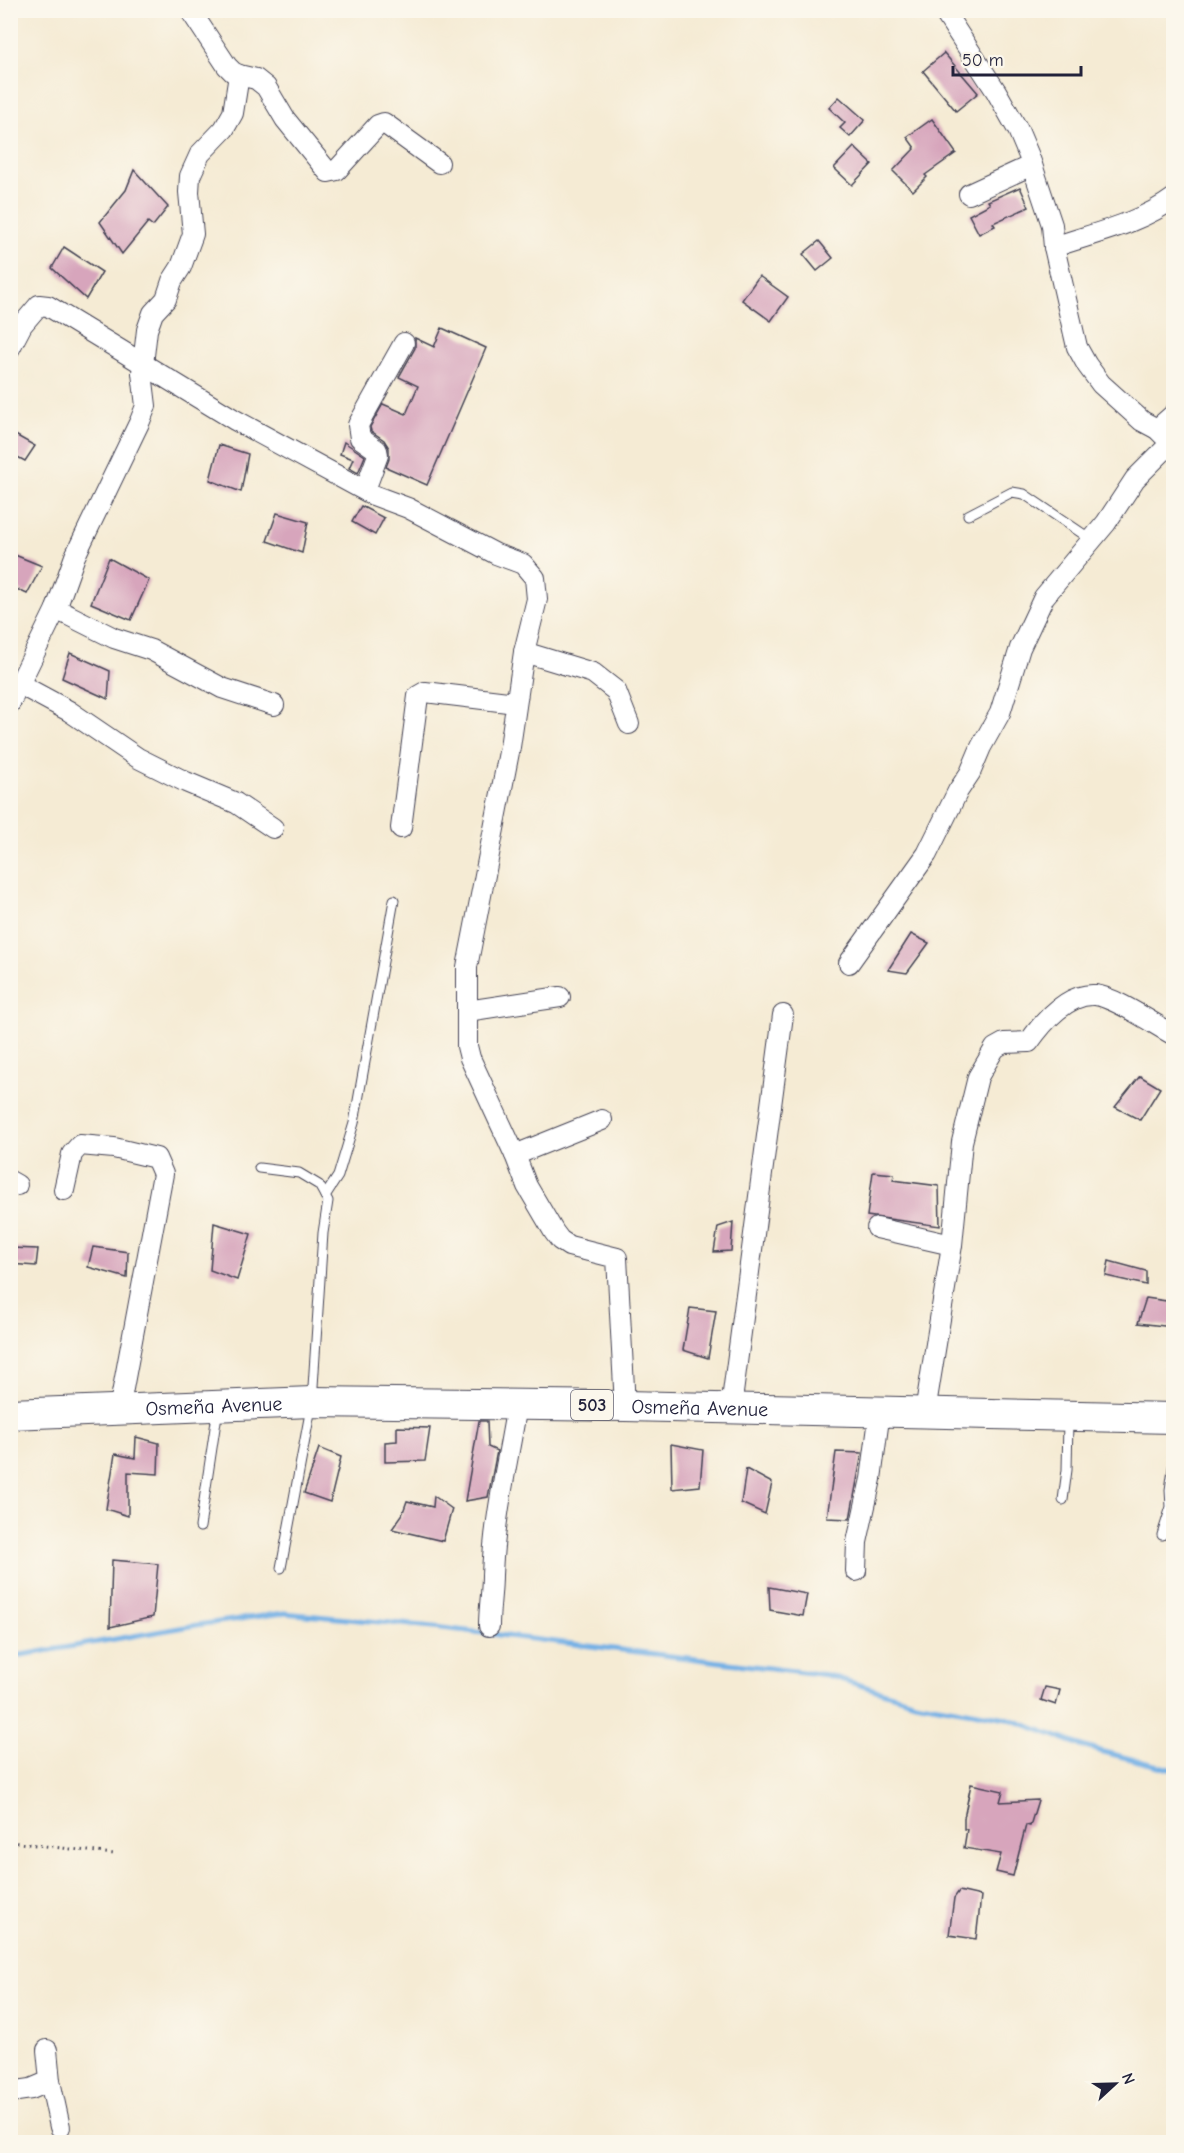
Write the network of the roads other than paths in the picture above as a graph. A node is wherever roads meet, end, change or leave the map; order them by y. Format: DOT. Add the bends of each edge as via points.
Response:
graph roads {
  1 [pos="190,10"];
  2 [pos="943,10"];
  3 [pos="239,75"];
  4 [pos="439,163"];
  5 [pos="1032,165"];
  6 [pos="969,194"];
  7 [pos="1173,198"];
  8 [pos="1054,247"];
  9 [pos="404,344"];
  10 [pos="10,348"];
  11 [pos="143,363"];
  12 [pos="1173,414"];
  13 [pos="1157,429"];
  14 [pos="1172,445"];
  15 [pos="365,490"];
  16 [pos="968,515"];
  17 [pos="1092,540"];
  18 [pos="56,609"];
  19 [pos="524,652"];
  20 [pos="19,684"];
  21 [pos="10,703"];
  22 [pos="516,704"];
  23 [pos="274,705"];
  24 [pos="629,724"];
  25 [pos="273,828"];
  26 [pos="400,828"];
  27 [pos="394,900"];
  28 [pos="849,963"];
  29 [pos="560,997"];
  30 [pos="467,1011"];
  31 [pos="783,1015"];
  32 [pos="1173,1035"];
  33 [pos="602,1120"];
  34 [pos="514,1155"];
  35 [pos="259,1168"];
  36 [pos="64,1190"];
  37 [pos="325,1196"];
  38 [pos="878,1228"];
  39 [pos="952,1245"];
  40 [pos="312,1402"];
  41 [pos="518,1405"];
  42 [pos="218,1406"];
  43 [pos="625,1406"];
  44 [pos="731,1408"];
  45 [pos="119,1410"];
  46 [pos="880,1411"];
  47 [pos="925,1412"];
  48 [pos="10,1414"];
  49 [pos="1069,1416"];
  50 [pos="1173,1418"];
  51 [pos="1173,1461"];
  52 [pos="1063,1500"];
  53 [pos="200,1527"];
  54 [pos="1162,1535"];
  55 [pos="281,1568"];
  56 [pos="856,1571"];
  57 [pos="489,1626"];
  58 [pos="47,2050"];
  59 [pos="50,2081"];
  60 [pos="10,2092"];
  61 [pos="60,2127"];
  1 -- 3 [label="street" via="227,66"];
  2 -- 5 [label="street" via="996,91"];
  3 -- 4 [label="street" via="256,79 266,87 285,119 328,172 337,170 384,123"];
  3 -- 11 [label="street" via="233,113 224,129 200,154 190,176 193,234 166,299 153,313"];
  5 -- 6 [label="street"];
  5 -- 8 [label="street" via="1052,225"];
  7 -- 8 [label="street" via="1159,209"];
  8 -- 13 [label="street" via="1077,347 1087,365 1120,402"];
  9 -- 15 [label="street" via="358,425 360,438 378,455"];
  10 -- 11 [label="street" via="39,305 48,306"];
  11 -- 15 [label="street" via="235,420"];
  11 -- 18 [label="street" via="146,406 75,556"];
  12 -- 13 [label="street"];
  13 -- 14 [label="street"];
  14 -- 17 [label="street" via="1135,479"];
  15 -- 19 [label="street" via="523,564 535,578 537,599"];
  16 -- 17 [label="lane" via="1012,492 1024,494"];
  17 -- 28 [label="street" via="1044,597 1020,648 1000,713 927,854"];
  18 -- 20 [label="street"];
  18 -- 23 [label="street" via="114,638 152,650 222,688"];
  19 -- 22 [label="street"];
  19 -- 24 [label="street" via="593,673 616,691"];
  20 -- 21 [label="street"];
  20 -- 25 [label="street" via="69,711 138,758 236,803"];
  22 -- 26 [label="street" via="425,692 418,696"];
  22 -- 30 [label="street" via="467,967"];
  27 -- 37 [label="lane" via="354,1123 338,1176"];
  29 -- 30 [label="street"];
  30 -- 34 [label="street" via="470,1058"];
  31 -- 44 [label="street"];
  32 -- 39 [label="street" via="1096,995 1074,999 1042,1024 1029,1041 1004,1043 995,1048 978,1077 962,1142"];
  33 -- 34 [label="street"];
  34 -- 43 [label="street" via="527,1186 560,1240 569,1246 617,1258"];
  35 -- 37 [label="lane" via="298,1173 319,1185"];
  36 -- 45 [label="street" via="72,1154 80,1145 156,1158 163,1174"];
  37 -- 40 [label="lane" via="328,1201"];
  38 -- 39 [label="street"];
  39 -- 47 [label="street"];
  40 -- 41 [label="main road, Osmeña Avenue / 503"];
  40 -- 42 [label="main road, Osmeña Avenue / 503"];
  40 -- 55 [label="lane"];
  41 -- 43 [label="main road, Osmeña Avenue / 503"];
  41 -- 57 [label="street" via="494,1540"];
  42 -- 45 [label="main road, Osmeña Avenue / 503"];
  42 -- 53 [label="lane"];
  43 -- 44 [label="main road, Osmeña Avenue / 503"];
  44 -- 46 [label="main road, Osmeña Avenue / 503"];
  45 -- 48 [label="main road, Osmeña Avenue / 503"];
  46 -- 47 [label="main road, Osmeña Avenue / 503"];
  46 -- 56 [label="street" via="857,1542"];
  47 -- 49 [label="main road, Osmeña Avenue / 503"];
  49 -- 50 [label="main road, Osmeña Avenue / 503"];
  49 -- 52 [label="lane"];
  51 -- 54 [label="lane" via="1171,1507"];
  58 -- 59 [label="street"];
  59 -- 60 [label="street"];
  59 -- 61 [label="street"];
}
